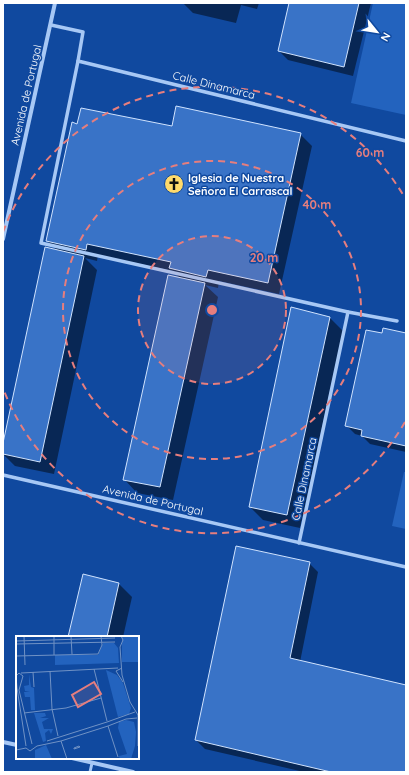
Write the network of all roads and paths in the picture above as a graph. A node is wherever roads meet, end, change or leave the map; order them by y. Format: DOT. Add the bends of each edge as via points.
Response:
graph roads {
  1 [pos="55,3"];
  2 [pos="51,25"];
  3 [pos="78,61"];
  4 [pos="406,141"];
  5 [pos="3,239"];
  6 [pos="348,312"];
  7 [pos="397,321"];
  8 [pos="3,475"];
  9 [pos="299,543"];
  10 [pos="406,568"];
  11 [pos="3,742"];
  12 [pos="16,745"];
  13 [pos="76,759"];
  14 [pos="92,763"];
  15 [pos="90,772"];
  16 [pos="133,772"];
  1 -- 2 [label="street, Avenida de Portugal"];
  2 -- 3 [label="street" via="83,32"];
  2 -- 5 [label="street, Avenida de Portugal"];
  3 -- 4 [label="street, Calle Dinamarca"];
  3 -- 6 [label="street" via="41,243"];
  6 -- 7 [label="street"];
  6 -- 9 [label="street, Calle Dinamarca"];
  8 -- 9 [label="street, Avenida de Portugal"];
  9 -- 10 [label="street"];
  11 -- 12 [label="street"];
  13 -- 14 [label="street"];
  14 -- 15 [label="lane"];
  14 -- 16 [label="street"];
}
